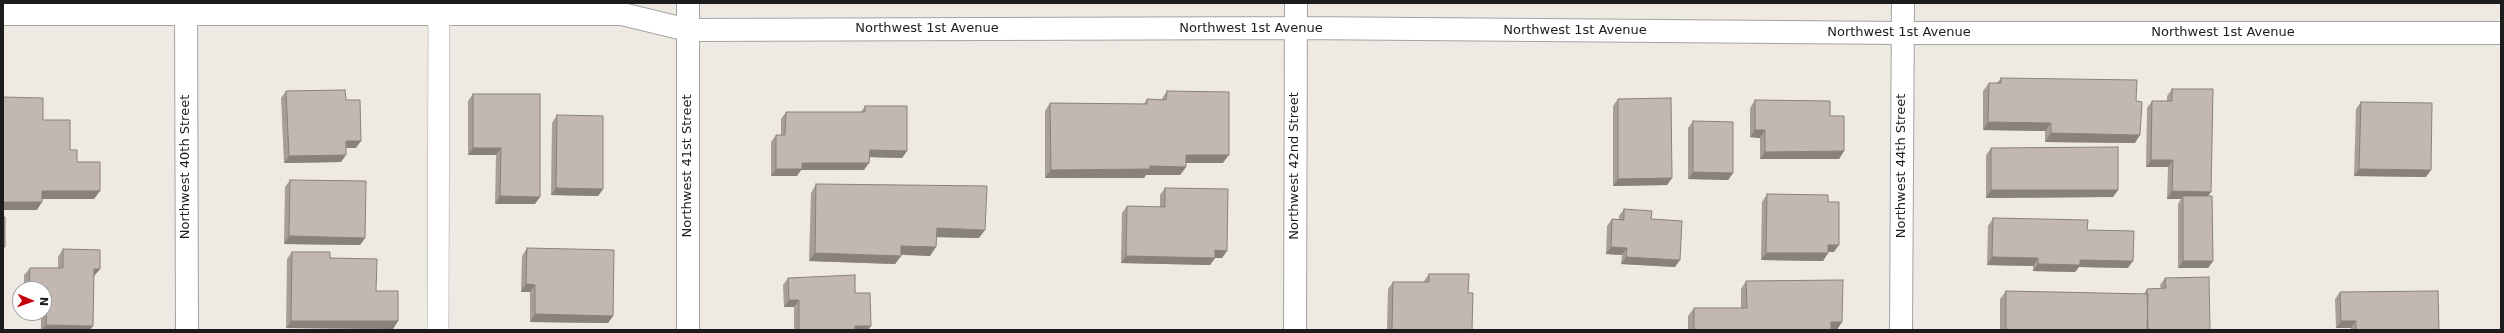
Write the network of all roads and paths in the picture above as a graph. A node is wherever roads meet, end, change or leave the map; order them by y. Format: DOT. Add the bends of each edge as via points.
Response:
graph roads {
  1 [pos="688,3"];
  2 [pos="1296,3"];
  3 [pos="1903,3"];
  4 [pos="186,8"];
  5 [pos="439,8"];
  6 [pos="3,14"];
  7 [pos="1296,28"];
  8 [pos="688,30"];
  9 [pos="1903,33"];
  10 [pos="2501,34"];
  11 [pos="187,330"];
  12 [pos="438,330"];
  13 [pos="688,330"];
  14 [pos="1295,330"];
  15 [pos="1901,330"];
  1 -- 8 [label="street, Northwest 41st Street"];
  2 -- 7 [label="street, Northwest 42nd Street"];
  3 -- 9 [label="street, Northwest 44th Street"];
  4 -- 5 [label="street, Northwest 1st Avenue"];
  4 -- 6 [label="street, Northwest 1st Avenue"];
  4 -- 11 [label="street, Northwest 40th Street"];
  5 -- 8 [label="street, Northwest 1st Avenue" via="622,14"];
  5 -- 12 [label="lane"];
  7 -- 8 [label="street, Northwest 1st Avenue"];
  7 -- 9 [label="street, Northwest 1st Avenue"];
  7 -- 14 [label="street, Northwest 42nd Street"];
  8 -- 13 [label="street, Northwest 41st Street"];
  9 -- 10 [label="street, Northwest 1st Avenue"];
  9 -- 15 [label="street, Northwest 44th Street"];
}
